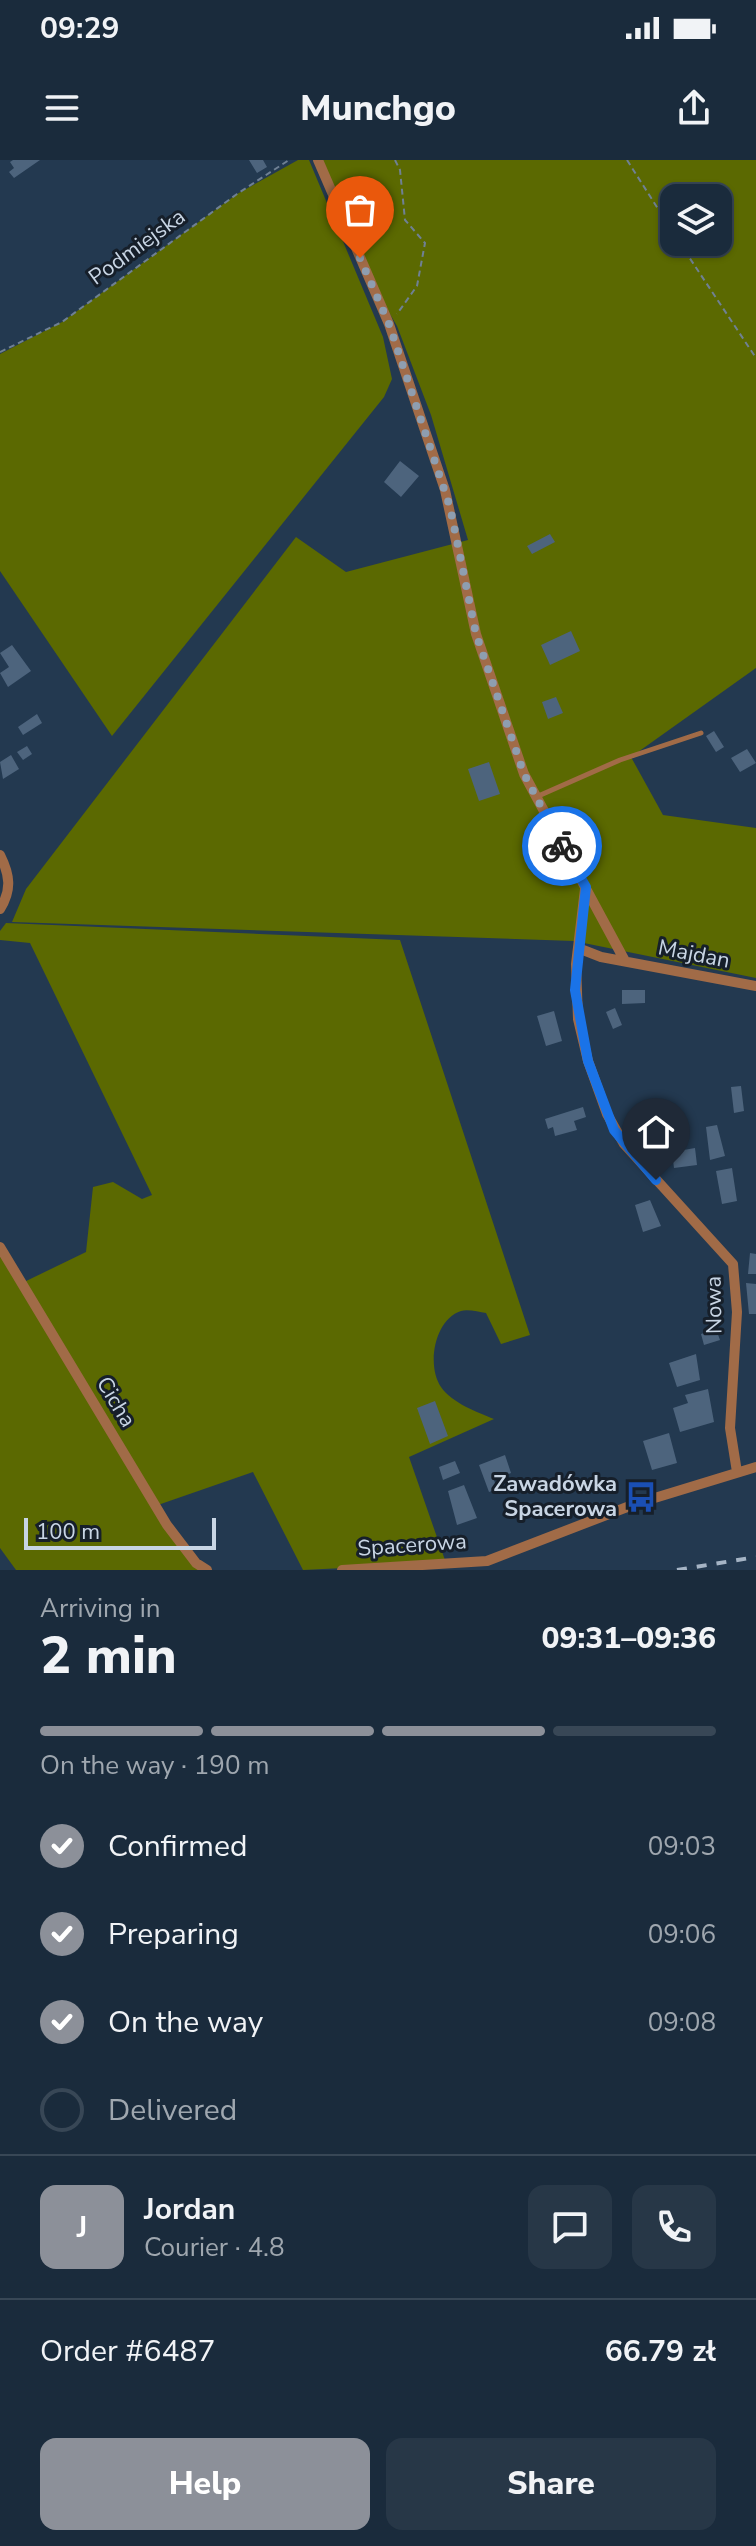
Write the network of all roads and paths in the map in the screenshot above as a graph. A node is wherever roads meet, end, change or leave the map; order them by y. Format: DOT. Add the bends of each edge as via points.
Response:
graph roads {
  1 [pos="289,160"];
  2 [pos="318,160"];
  3 [pos="395,160"];
  4 [pos="627,160"];
  5 [pos="660,212"];
  6 [pos="688,256"];
  7 [pos="389,324"];
  8 [pos="0,352"];
  9 [pos="756,358"];
  10 [pos="701,733"];
  11 [pos="535,798"];
  12 [pos="0,855"];
  13 [pos="586,887"];
  14 [pos="0,909"];
  15 [pos="578,948"];
  16 [pos="625,961"];
  17 [pos="756,986"];
  18 [pos="0,1247"];
  19 [pos="756,1467"];
  20 [pos="737,1472"];
  21 [pos="487,1561"];
  22 [pos="207,1570"];
  23 [pos="342,1570"];
  24 [pos="477,1570"];
  1 -- 8 [label="path, Podmiejska" via="62,322"];
  2 -- 7 [label="street, Majdan"];
  3 -- 7 [label="path" via="405,220 425,243 417,286"];
  4 -- 5 [label="path"];
  6 -- 9 [label="path"];
  7 -- 11 [label="street, Majdan" via="450,507 476,634"];
  10 -- 11 [label="lane" via="620,760"];
  11 -- 13 [label="street, Majdan"];
  12 -- 14 [label="street" via="8,871 9,895"];
  13 -- 15 [label="street, Nowa"];
  13 -- 16 [label="street, Majdan"];
  15 -- 16 [label="street, Majdan"];
  15 -- 20 [label="street, Nowa" via="578,1019 614,1130 733,1264 737,1312 730,1428"];
  16 -- 17 [label="street, Majdan"];
  18 -- 22 [label="street, Cicha" via="167,1525"];
  19 -- 20 [label="street, Spacerowa"];
  20 -- 21 [label="street, Spacerowa" via="592,1519"];
  21 -- 23 [label="street, Spacerowa"];
  21 -- 24 [label="street"];
}
